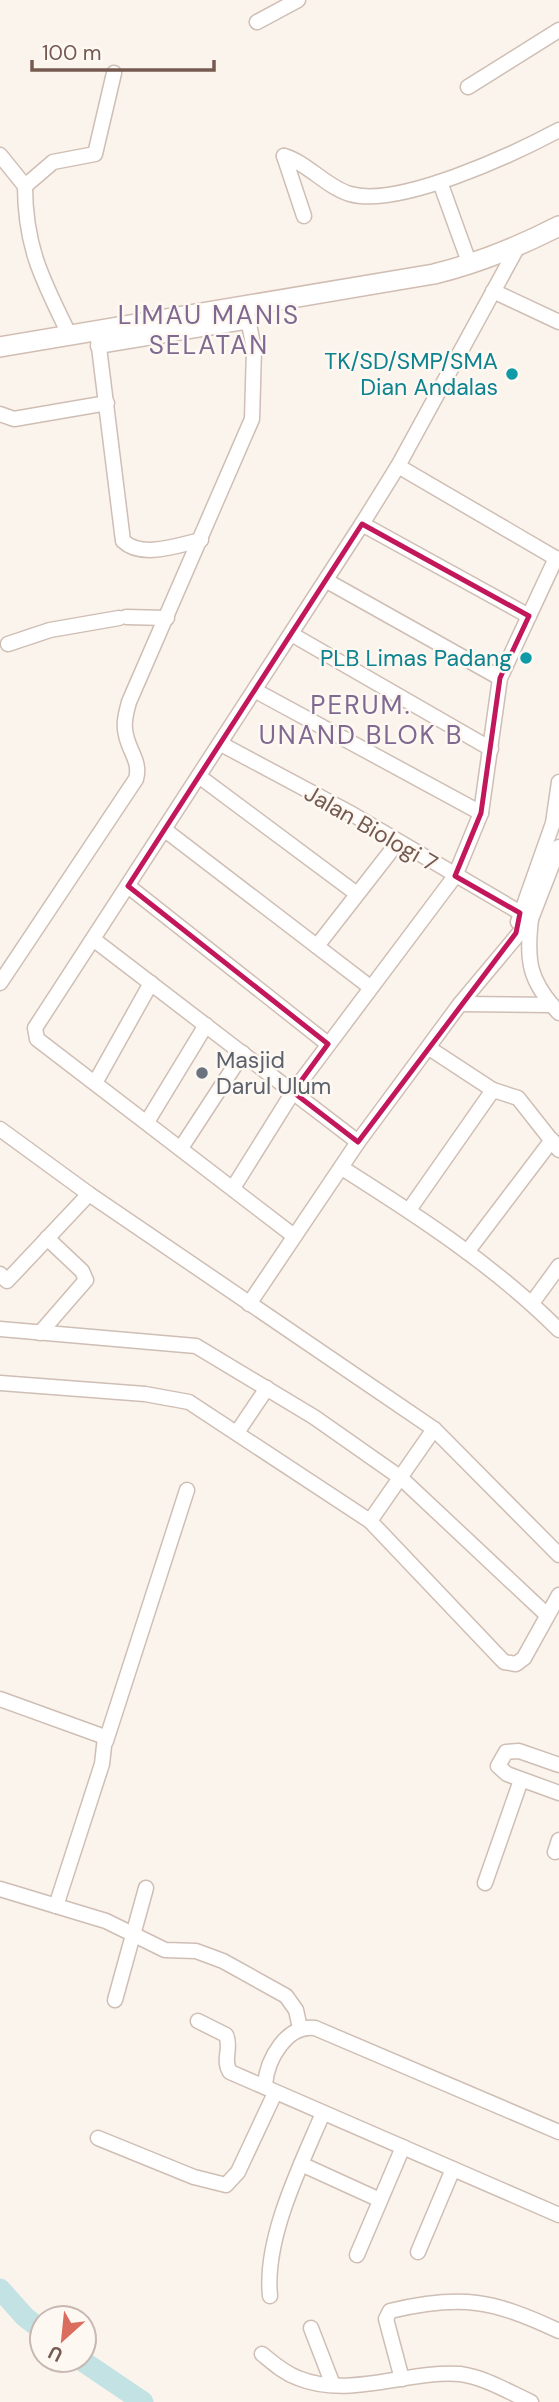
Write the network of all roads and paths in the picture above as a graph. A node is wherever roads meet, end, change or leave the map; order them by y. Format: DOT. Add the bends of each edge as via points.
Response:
graph roads {
  1 [pos="298,0"];
  2 [pos="257,22"];
  3 [pos="559,30"];
  4 [pos="114,73"];
  5 [pos="468,86"];
  6 [pos="559,130"];
  7 [pos="0,155"];
  8 [pos="440,182"];
  9 [pos="25,186"];
  10 [pos="304,216"];
  11 [pos="559,226"];
  12 [pos="517,248"];
  13 [pos="470,265"];
  14 [pos="493,291"];
  15 [pos="247,312"];
  16 [pos="559,322"];
  17 [pos="70,336"];
  18 [pos="97,338"];
  19 [pos="0,347"];
  20 [pos="107,403"];
  21 [pos="0,414"];
  22 [pos="398,466"];
  23 [pos="362,524"];
  24 [pos="201,540"];
  25 [pos="558,559"];
  26 [pos="327,581"];
  27 [pos="529,616"];
  28 [pos="167,618"];
  29 [pos="293,635"];
  30 [pos="8,644"];
  31 [pos="500,677"];
  32 [pos="256,691"];
  33 [pos="221,744"];
  34 [pos="491,749"];
  35 [pos="200,777"];
  36 [pos="559,782"];
  37 [pos="481,813"];
  38 [pos="556,824"];
  39 [pos="165,830"];
  40 [pos="398,842"];
  41 [pos="559,847"];
  42 [pos="454,876"];
  43 [pos="128,886"];
  44 [pos="357,894"];
  45 [pos="525,916"];
  46 [pos="93,939"];
  47 [pos="317,946"];
  48 [pos="151,983"];
  49 [pos="0,984"];
  50 [pos="370,987"];
  51 [pos="460,1004"];
  52 [pos="555,1009"];
  53 [pos="205,1025"];
  54 [pos="328,1044"];
  55 [pos="429,1048"];
  56 [pos="243,1053"];
  57 [pos="95,1083"];
  58 [pos="493,1090"];
  59 [pos="293,1092"];
  60 [pos="147,1122"];
  61 [pos="0,1129"];
  62 [pos="358,1142"];
  63 [pos="555,1145"];
  64 [pos="181,1148"];
  65 [pos="342,1168"];
  66 [pos="233,1188"];
  67 [pos="89,1194"];
  68 [pos="409,1210"];
  69 [pos="294,1236"];
  70 [pos="47,1238"];
  71 [pos="467,1252"];
  72 [pos="559,1266"];
  73 [pos="2,1281"];
  74 [pos="532,1303"];
  75 [pos="249,1304"];
  76 [pos="0,1329"];
  77 [pos="559,1330"];
  78 [pos="40,1332"];
  79 [pos="0,1383"];
  80 [pos="267,1388"];
  81 [pos="434,1429"];
  82 [pos="238,1431"];
  83 [pos="401,1478"];
  84 [pos="187,1490"];
  85 [pos="370,1521"];
  86 [pos="559,1555"];
  87 [pos="559,1595"];
  88 [pos="547,1615"];
  89 [pos="0,1699"];
  90 [pos="106,1741"];
  91 [pos="557,1760"];
  92 [pos="521,1780"];
  93 [pos="559,1793"];
  94 [pos="485,1883"];
  95 [pos="146,1888"];
  96 [pos="0,1889"];
  97 [pos="56,1906"];
  98 [pos="135,1935"];
  99 [pos="115,2000"];
  100 [pos="198,2021"];
  101 [pos="300,2028"];
  102 [pos="270,2089"];
  103 [pos="323,2113"];
  104 [pos="559,2132"];
  105 [pos="98,2138"];
  106 [pos="403,2147"];
  107 [pos="301,2164"];
  108 [pos="453,2169"];
  109 [pos="380,2200"];
  110 [pos="559,2215"];
  111 [pos="418,2252"];
  112 [pos="357,2255"];
  113 [pos="270,2296"];
  114 [pos="311,2328"];
  115 [pos="559,2332"];
  116 [pos="262,2354"];
  117 [pos="402,2379"];
  118 [pos="333,2385"];
  119 [pos="531,2402"];
  1 -- 2 [label="street"];
  3 -- 5 [label="street"];
  4 -- 9 [label="street" via="95,154 53,162"];
  6 -- 8 [label="street" via="513,155"];
  7 -- 9 [label="street"];
  8 -- 10 [label="street" via="366,197 347,193 284,156"];
  8 -- 13 [label="street"];
  9 -- 17 [label="street" via="27,234"];
  11 -- 12 [label="street"];
  12 -- 13 [label="street"];
  12 -- 14 [label="street"];
  13 -- 15 [label="street"];
  14 -- 16 [label="street"];
  14 -- 22 [label="street"];
  15 -- 18 [label="street"];
  15 -- 24 [label="street" via="254,349 252,419"];
  17 -- 18 [label="street"];
  17 -- 19 [label="street"];
  18 -- 20 [label="street"];
  20 -- 21 [label="street" via="14,419"];
  20 -- 24 [label="street" via="123,541 130,548 143,550"];
  22 -- 23 [label="street"];
  22 -- 25 [label="street"];
  23 -- 26 [label="street"];
  23 -- 27 [label="street"];
  24 -- 28 [label="street"];
  25 -- 27 [label="street"];
  26 -- 29 [label="street"];
  26 -- 31 [label="street"];
  27 -- 31 [label="street"];
  28 -- 30 [label="street" via="122,617 50,630"];
  28 -- 49 [label="street" via="127,712 126,737 137,763 136,779"];
  29 -- 32 [label="street"];
  29 -- 34 [label="street"];
  31 -- 34 [label="street"];
  32 -- 33 [label="street"];
  32 -- 37 [label="street"];
  33 -- 35 [label="street"];
  33 -- 40 [label="street, Jalan Biologi 7"];
  34 -- 37 [label="street"];
  35 -- 39 [label="street"];
  35 -- 44 [label="street"];
  36 -- 38 [label="street"];
  37 -- 42 [label="street"];
  38 -- 45 [label="street"];
  39 -- 43 [label="street"];
  39 -- 47 [label="street"];
  40 -- 42 [label="street, Jalan Biologi 7"];
  40 -- 44 [label="street"];
  41 -- 45 [label="street"];
  42 -- 45 [label="street, Jalan Biologi 7"];
  42 -- 50 [label="street"];
  43 -- 46 [label="street"];
  43 -- 54 [label="street"];
  44 -- 47 [label="street"];
  45 -- 51 [label="street"];
  45 -- 52 [label="street" via="533,979"];
  46 -- 48 [label="street"];
  46 -- 57 [label="street" via="35,1028 37,1039"];
  47 -- 50 [label="street"];
  48 -- 53 [label="street"];
  48 -- 57 [label="street"];
  50 -- 54 [label="street"];
  51 -- 52 [label="street"];
  51 -- 55 [label="street"];
  53 -- 56 [label="street"];
  53 -- 60 [label="street"];
  54 -- 59 [label="street"];
  55 -- 58 [label="street"];
  55 -- 62 [label="street"];
  56 -- 59 [label="street"];
  56 -- 64 [label="street"];
  57 -- 60 [label="street"];
  58 -- 63 [label="street" via="518,1098"];
  58 -- 68 [label="street"];
  59 -- 62 [label="street"];
  59 -- 66 [label="street"];
  60 -- 64 [label="street"];
  61 -- 67 [label="street"];
  62 -- 65 [label="street"];
  63 -- 71 [label="street"];
  64 -- 66 [label="street"];
  65 -- 68 [label="street"];
  65 -- 69 [label="street"];
  66 -- 69 [label="street"];
  67 -- 70 [label="street"];
  67 -- 75 [label="street"];
  68 -- 71 [label="street"];
  69 -- 75 [label="street"];
  70 -- 73 [label="street"];
  70 -- 78 [label="street" via="86,1280"];
  71 -- 74 [label="street"];
  72 -- 74 [label="street"];
  74 -- 77 [label="street"];
  75 -- 81 [label="street"];
  76 -- 78 [label="street"];
  78 -- 80 [label="street" via="196,1346"];
  79 -- 82 [label="street" via="180,1400"];
  80 -- 82 [label="street"];
  80 -- 83 [label="street"];
  81 -- 83 [label="street"];
  81 -- 86 [label="street"];
  82 -- 85 [label="street"];
  83 -- 85 [label="street"];
  83 -- 88 [label="street"];
  84 -- 90 [label="street"];
  85 -- 88 [label="street" via="504,1662 516,1664 524,1658"];
  87 -- 88 [label="street"];
  89 -- 90 [label="street" via="88,1728"];
  90 -- 97 [label="street"];
  91 -- 92 [label="street" via="506,1752 498,1766"];
  92 -- 93 [label="street"];
  92 -- 94 [label="street"];
  95 -- 98 [label="street"];
  96 -- 97 [label="street"];
  97 -- 98 [label="street"];
  98 -- 99 [label="street"];
  98 -- 101 [label="street" via="176,1953 196,1951 286,1996 296,2010"];
  100 -- 102 [label="street" via="226,2035 230,2071"];
  101 -- 102 [label="street" via="283,2043"];
  101 -- 104 [label="street" via="315,2028"];
  102 -- 103 [label="street"];
  102 -- 105 [label="street" via="238,2172 226,2185 194,2177"];
  103 -- 106 [label="street"];
  103 -- 107 [label="street"];
  106 -- 108 [label="street"];
  106 -- 109 [label="street"];
  107 -- 109 [label="street"];
  107 -- 113 [label="street" via="277,2232"];
  108 -- 110 [label="street"];
  108 -- 111 [label="street"];
  109 -- 112 [label="street"];
  114 -- 118 [label="street"];
  115 -- 117 [label="street" via="517,2312 472,2301 390,2311 386,2319"];
  116 -- 118 [label="street" via="299,2378"];
  117 -- 118 [label="street"];
  117 -- 119 [label="street" via="460,2374"];
}
